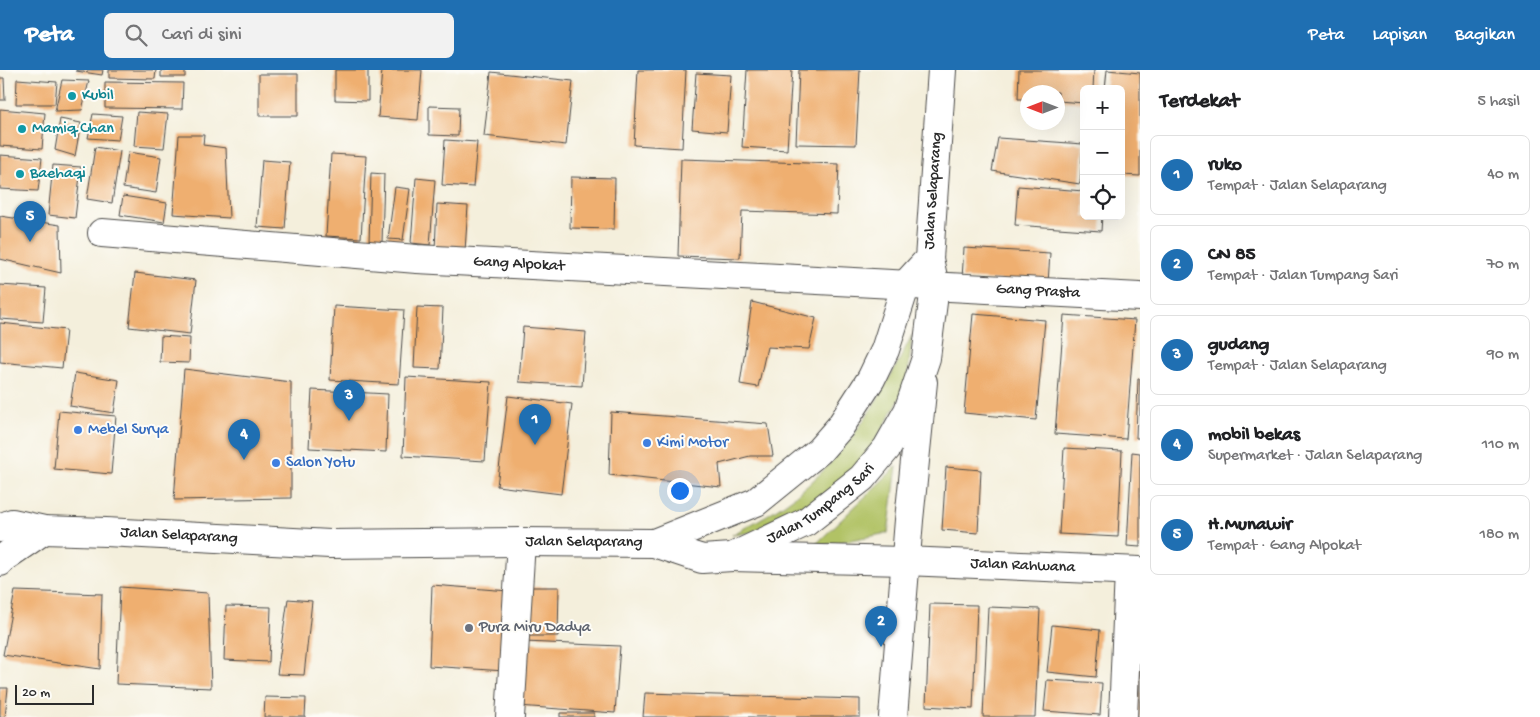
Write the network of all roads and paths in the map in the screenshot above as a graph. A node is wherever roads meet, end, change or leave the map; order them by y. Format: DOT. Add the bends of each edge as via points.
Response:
graph roads {
  1 [pos="942,70"];
  2 [pos="102,233"];
  3 [pos="929,259"];
  4 [pos="906,284"];
  5 [pos="934,286"];
  6 [pos="1140,297"];
  7 [pos="926,358"];
  8 [pos="0,528"];
  9 [pos="44,530"];
  10 [pos="521,542"];
  11 [pos="654,544"];
  12 [pos="732,557"];
  13 [pos="906,561"];
  14 [pos="0,562"];
  15 [pos="1135,571"];
  16 [pos="510,717"];
  17 [pos="893,717"];
  18 [pos="1123,717"];
  1 -- 3 [label="main road, Jalan Selaparang"];
  2 -- 4 [label="main road, Gang Alpokat" via="417,259"];
  3 -- 4 [label="main road, Jalan Selaparang"];
  3 -- 5 [label="main road, Jalan Tumpang Sari"];
  4 -- 5 [label="main road, Gang Alpokat"];
  4 -- 11 [label="main road, Jalan Selaparang" via="885,350 871,379 840,427 820,450 756,502"];
  5 -- 6 [label="main road, Gang Prasta"];
  5 -- 7 [label="main road, Jalan Tumpang Sari"];
  7 -- 12 [label="main road, Jalan Tumpang Sari" via="908,411 887,448 862,478 806,522"];
  7 -- 13 [label="main road, Jalan Tumpang Sari"];
  8 -- 9 [label="main road, Jalan Selaparang" via="12,523"];
  9 -- 10 [label="main road, Jalan Selaparang" via="330,544"];
  9 -- 14 [label="main road"];
  10 -- 11 [label="main road, Jalan Selaparang"];
  10 -- 16 [label="main road"];
  11 -- 12 [label="main road, Jalan Tumpang Sari" via="702,559"];
  12 -- 13 [label="main road, Jalan Rahwana"];
  13 -- 15 [label="main road, Jalan Rahwana"];
  13 -- 17 [label="main road, Jalan Tumpang Sari"];
  15 -- 18 [label="main road"];
}
